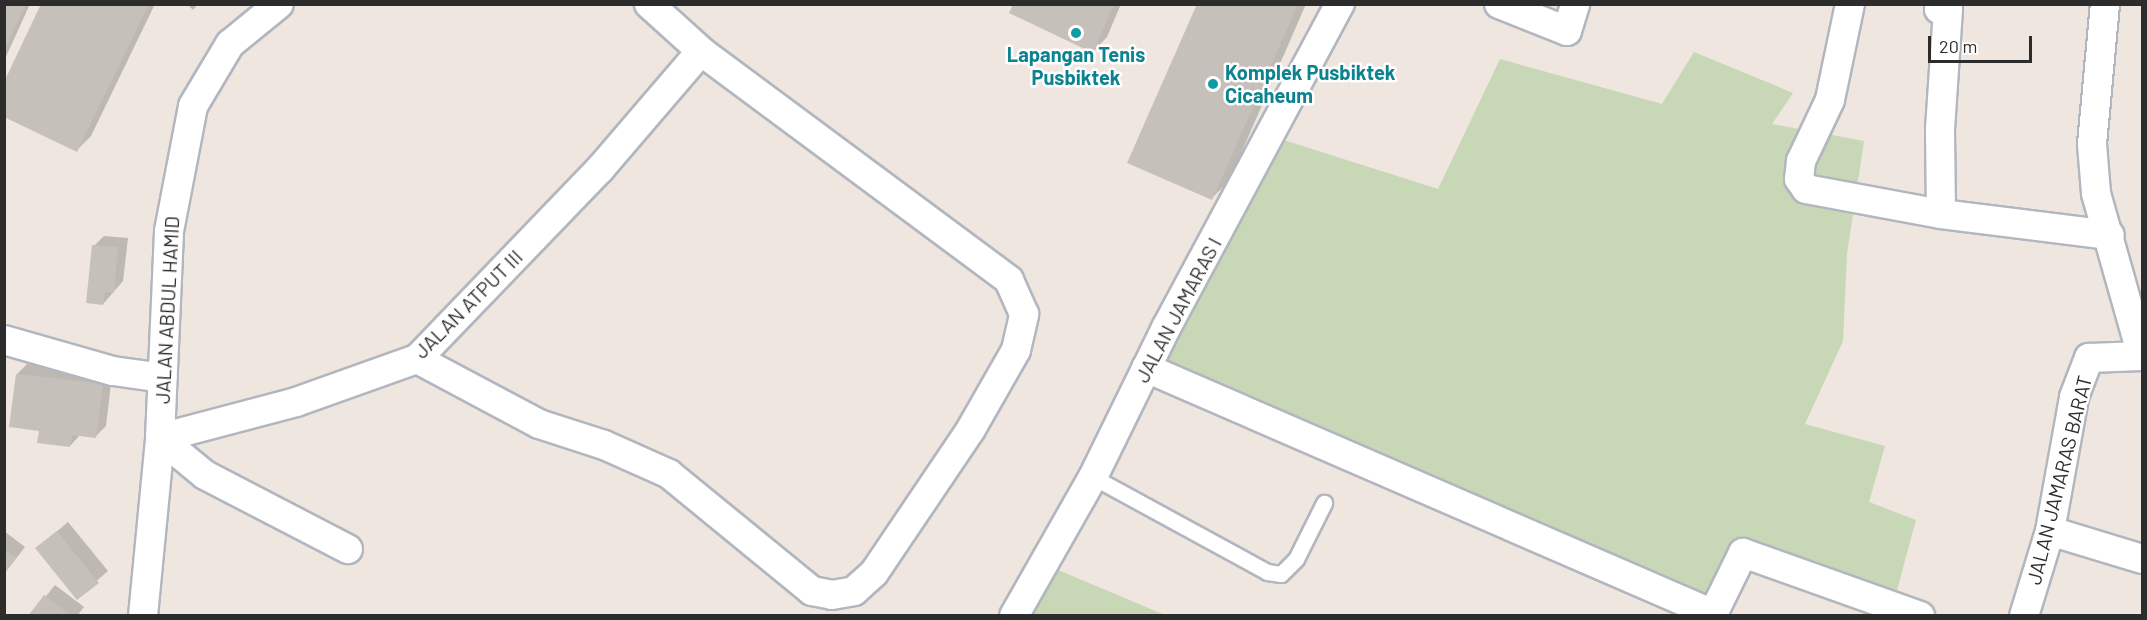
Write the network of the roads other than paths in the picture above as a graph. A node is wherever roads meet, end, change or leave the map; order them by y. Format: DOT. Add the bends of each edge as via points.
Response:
graph roads {
  1 [pos="279,4"];
  2 [pos="649,4"];
  3 [pos="1340,4"];
  4 [pos="1499,4"];
  5 [pos="1575,4"];
  6 [pos="1850,4"];
  7 [pos="1939,4"];
  8 [pos="2105,4"];
  9 [pos="701,51"];
  10 [pos="1941,214"];
  11 [pos="2110,236"];
  12 [pos="4,340"];
  13 [pos="417,359"];
  14 [pos="1146,368"];
  15 [pos="163,378"];
  16 [pos="160,438"];
  17 [pos="1093,477"];
  18 [pos="1324,503"];
  19 [pos="2050,531"];
  20 [pos="348,549"];
  21 [pos="2142,559"];
  22 [pos="143,615"];
  23 [pos="1014,615"];
  24 [pos="1920,615"];
  25 [pos="2024,615"];
  1 -- 15 [label="street, JALAN ABDUL HAMID" via="230,44 193,106 168,231"];
  2 -- 9 [label="street"];
  3 -- 14 [label="street, JALAN JAMARAS I"];
  4 -- 5 [label="street" via="1567,31"];
  6 -- 10 [label="street" via="1830,100 1801,161 1800,179 1806,189"];
  7 -- 10 [label="street" via="1939,9 1948,9 1940,130"];
  8 -- 11 [label="street, JALAN JAMARAS BARAT" via="2092,144 2096,193"];
  9 -- 13 [label="street, JALAN ATPUT III" via="600,169"];
  9 -- 13 [label="street" via="1009,280 1024,314 1016,350 982,409 874,573 854,591 832,595 812,591 669,474 604,445 539,424"];
  10 -- 11 [label="street"];
  11 -- 19 [label="street, JALAN JAMARAS BARAT" via="2142,356 2089,358 2074,397"];
  12 -- 15 [label="street" via="113,371"];
  13 -- 16 [label="street, JALAN ATPUT III" via="296,402"];
  14 -- 17 [label="street, JALAN JAMARAS I"];
  14 -- 24 [label="street" via="1713,614 1743,553"];
  15 -- 16 [label="street, JALAN ABDUL HAMID"];
  16 -- 20 [label="street" via="205,475"];
  16 -- 22 [label="street, JALAN ABDUL HAMID"];
  17 -- 18 [label="lane" via="1267,572 1281,574 1296,559"];
  17 -- 23 [label="street, JALAN JAMARAS I"];
  19 -- 21 [label="street"];
  19 -- 25 [label="street, JALAN JAMARAS BARAT"];
}
